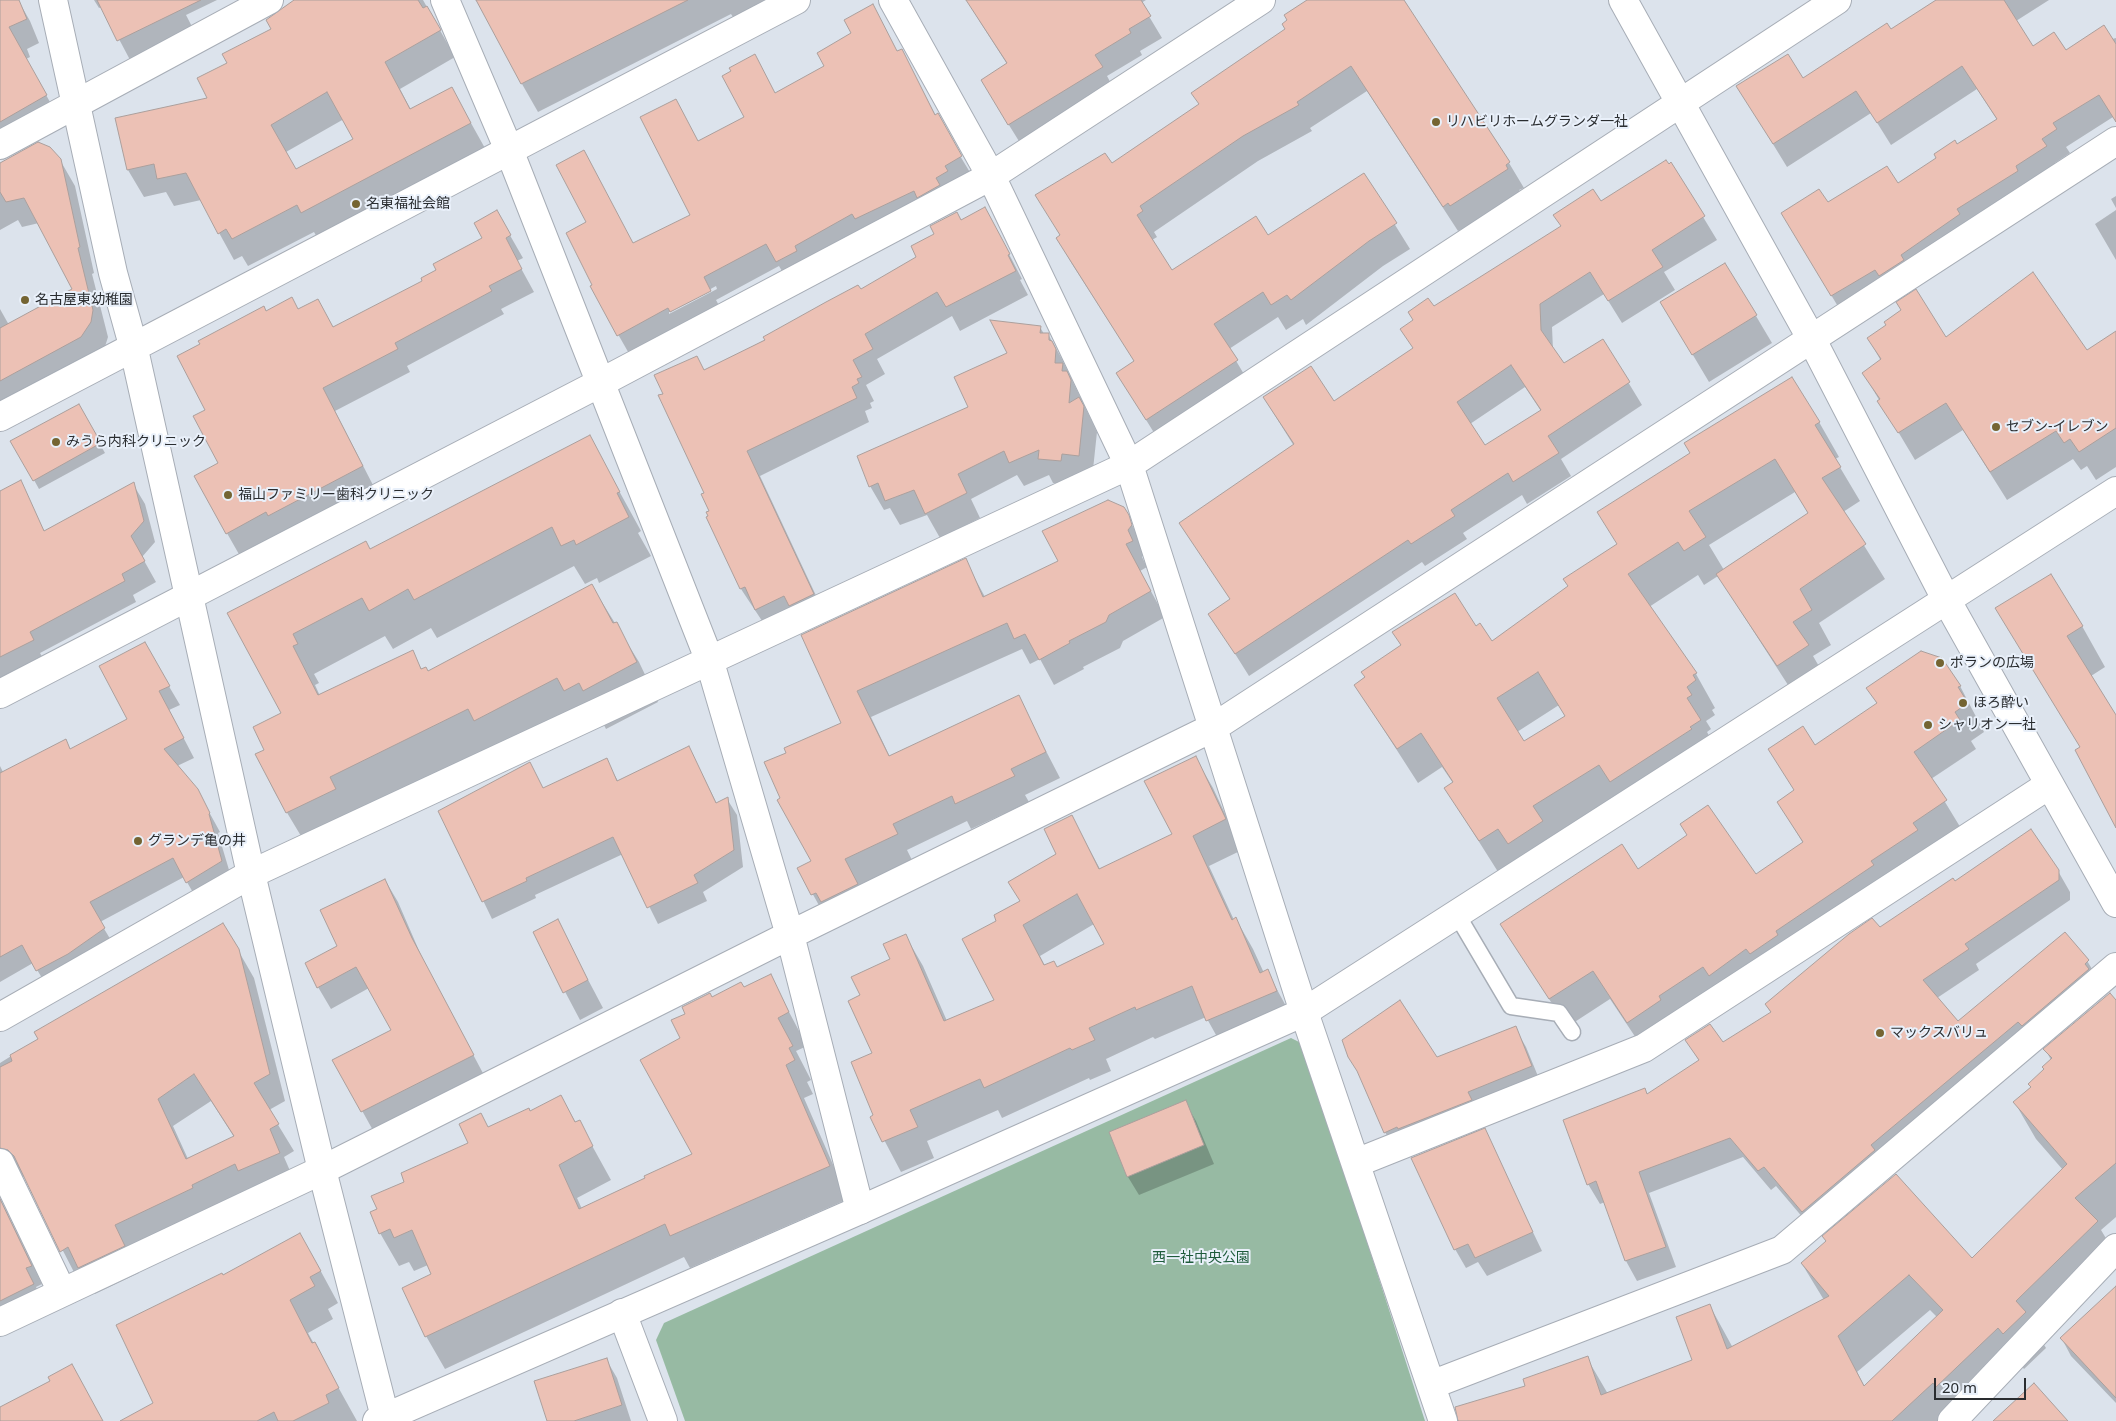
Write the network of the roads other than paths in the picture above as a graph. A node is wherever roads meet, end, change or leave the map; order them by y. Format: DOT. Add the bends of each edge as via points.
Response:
graph roads {
  1 [pos="54,0"];
  2 [pos="269,0"];
  3 [pos="445,0"];
  4 [pos="796,0"];
  5 [pos="892,0"];
  6 [pos="1261,0"];
  7 [pos="1623,0"];
  8 [pos="1837,0"];
  9 [pos="1680,104"];
  10 [pos="75,105"];
  11 [pos="2116,141"];
  12 [pos="0,145"];
  13 [pos="509,150"];
  14 [pos="991,176"];
  15 [pos="1811,338"];
  16 [pos="133,346"];
  17 [pos="602,382"];
  18 [pos="0,417"];
  19 [pos="1129,465"];
  20 [pos="2116,491"];
  21 [pos="188,596"];
  22 [pos="1947,601"];
  23 [pos="710,659"];
  24 [pos="0,694"];
  25 [pos="1214,727"];
  26 [pos="2049,785"];
  27 [pos="251,874"];
  28 [pos="2116,903"];
  29 [pos="1456,914"];
  30 [pos="790,935"];
  31 [pos="2116,967"];
  32 [pos="1304,1012"];
  33 [pos="0,1017"];
  34 [pos="1572,1032"];
  35 [pos="0,1163"];
  36 [pos="1356,1163"];
  37 [pos="322,1170"];
  38 [pos="860,1210"];
  39 [pos="2116,1248"];
  40 [pos="62,1292"];
  41 [pos="622,1313"];
  42 [pos="0,1322"];
  43 [pos="1431,1385"];
  44 [pos="382,1419"];
  45 [pos="663,1421"];
  46 [pos="1442,1421"];
  47 [pos="1952,1421"];
  1 -- 10 [label="street"];
  2 -- 10 [label="street"];
  3 -- 13 [label="street"];
  4 -- 13 [label="street"];
  5 -- 14 [label="street"];
  6 -- 14 [label="street"];
  7 -- 9 [label="street"];
  8 -- 9 [label="street"];
  9 -- 15 [label="street"];
  9 -- 19 [label="street"];
  10 -- 12 [label="street"];
  10 -- 16 [label="street"];
  11 -- 15 [label="street"];
  13 -- 16 [label="street"];
  13 -- 17 [label="street"];
  14 -- 17 [label="street"];
  14 -- 19 [label="street"];
  15 -- 22 [label="street"];
  15 -- 25 [label="street"];
  16 -- 18 [label="street"];
  16 -- 21 [label="street"];
  17 -- 21 [label="street"];
  17 -- 23 [label="street"];
  19 -- 23 [label="street"];
  19 -- 25 [label="street"];
  20 -- 22 [label="street"];
  21 -- 24 [label="street"];
  21 -- 27 [label="street"];
  22 -- 26 [label="street"];
  22 -- 29 [label="street"];
  23 -- 27 [label="street"];
  23 -- 30 [label="street"];
  25 -- 30 [label="street"];
  25 -- 32 [label="street"];
  26 -- 28 [label="street"];
  26 -- 36 [label="street" via="1644,1048"];
  27 -- 33 [label="street"];
  27 -- 37 [label="street"];
  29 -- 32 [label="street"];
  29 -- 34 [label="lane" via="1511,1006 1560,1013"];
  30 -- 37 [label="street"];
  30 -- 38 [label="street"];
  31 -- 43 [label="street" via="1782,1250"];
  32 -- 36 [label="street"];
  32 -- 38 [label="street"];
  35 -- 40 [label="street"];
  36 -- 43 [label="street"];
  37 -- 40 [label="street"];
  37 -- 44 [label="street"];
  38 -- 41 [label="street"];
  39 -- 47 [label="street"];
  40 -- 42 [label="street"];
  41 -- 44 [label="street"];
  41 -- 45 [label="street"];
  43 -- 46 [label="street"];
}
